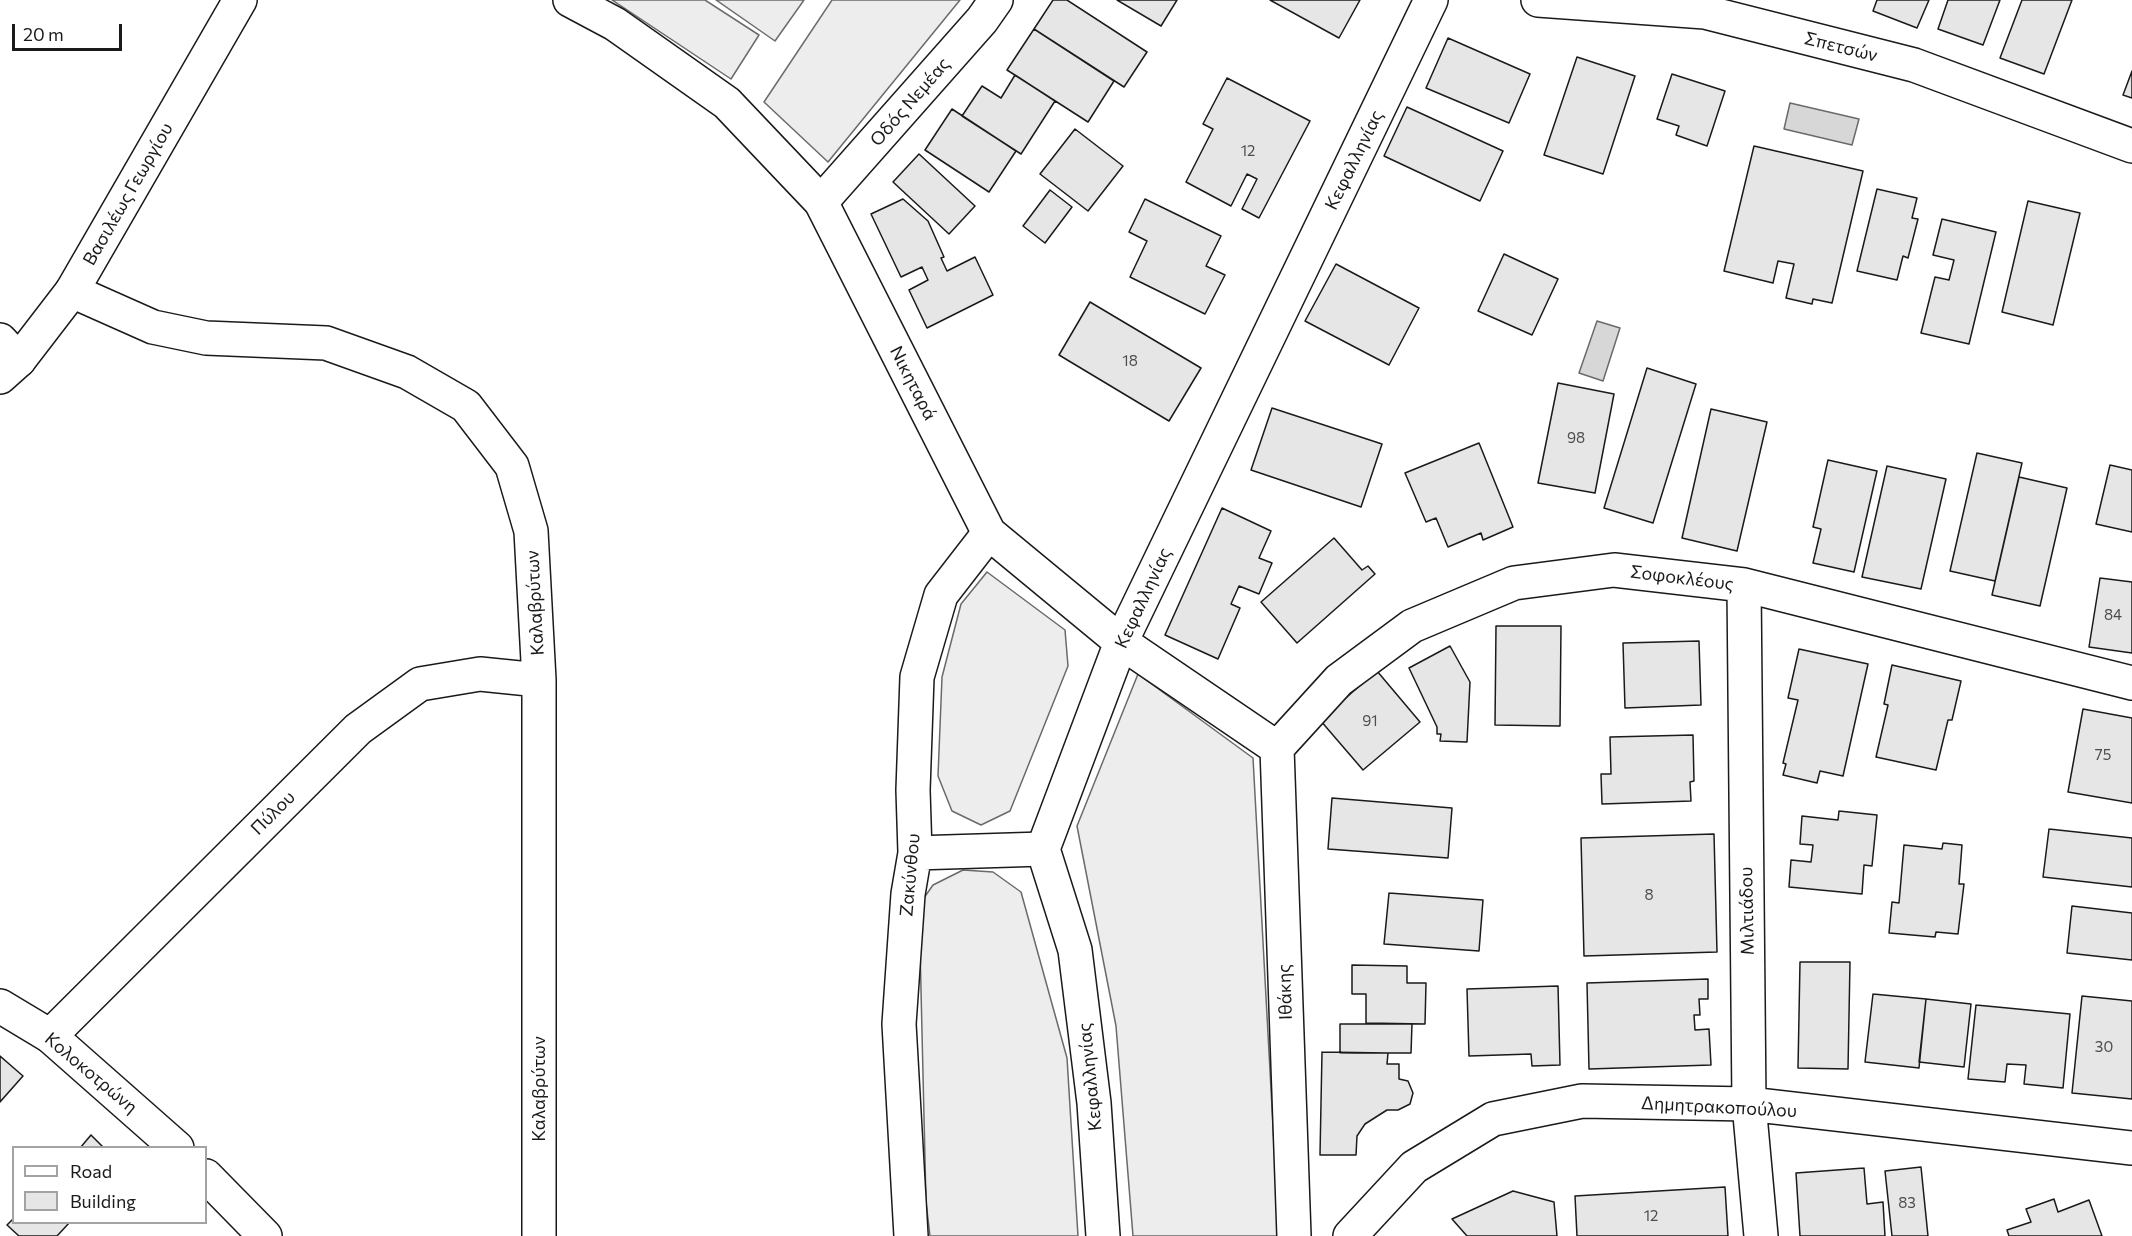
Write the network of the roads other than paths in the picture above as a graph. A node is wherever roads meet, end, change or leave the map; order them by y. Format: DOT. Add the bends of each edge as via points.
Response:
graph roads {
  1 [pos="240,0"];
  2 [pos="570,0"];
  3 [pos="996,0"];
  4 [pos="1431,0"];
  5 [pos="1538,0"];
  6 [pos="2132,147"];
  7 [pos="821,202"];
  8 [pos="72,291"];
  9 [pos="6,359"];
  10 [pos="989,533"];
  11 [pos="1744,585"];
  12 [pos="1121,642"];
  13 [pos="539,680"];
  14 [pos="2132,683"];
  15 [pos="1277,748"];
  16 [pos="1043,849"];
  17 [pos="915,853"];
  18 [pos="0,1006"];
  19 [pos="50,1036"];
  20 [pos="1749,1104"];
  21 [pos="175,1146"];
  22 [pos="2132,1148"];
  23 [pos="207,1177"];
  24 [pos="264,1236"];
  25 [pos="539,1236"];
  26 [pos="911,1236"];
  27 [pos="1103,1236"];
  28 [pos="1294,1236"];
  29 [pos="1350,1236"];
  30 [pos="1761,1236"];
  1 -- 8 [label="street, Βασιλέως Γεωργίου"];
  2 -- 7 [label="street, Νικηταρά" via="615,24 727,103"];
  3 -- 7 [label="street, Οδóς Νεμέας"];
  4 -- 12 [label="street, Κεφαλληνίας"];
  5 -- 6 [label="street, Σπετσών" via="1705,12 1914,65"];
  7 -- 10 [label="street, Νικηταρά"];
  8 -- 9 [label="street, Βασιλέως Γεωργίου"];
  8 -- 13 [label="street, Καλαβρύτων" via="153,327 196,336 326,343 407,372 466,406 512,466 531,531"];
  10 -- 12 [label="street, Νικηταρά"];
  10 -- 17 [label="street, Ζακύνθου" via="941,595 917,677"];
  11 -- 14 [label="street, Σοφοκλέους"];
  11 -- 15 [label="street, Σοφοκλέους" via="1614,570 1514,583 1412,626 1339,680"];
  11 -- 20 [label="street, Μιλτιάδου"];
  12 -- 15 [label="street, Νικηταρά"];
  12 -- 16 [label="street, Κεφαλληνίας"];
  13 -- 19 [label="street, Πύλου" via="480,674 420,684 358,729"];
  13 -- 25 [label="street, Καλαβρύτων"];
  15 -- 28 [label="street, Ιθάκης"];
  16 -- 17 [label="street"];
  16 -- 27 [label="street, Κεφαλληνίας" via="1075,950 1094,1103"];
  17 -- 26 [label="street, Ζακύνθου" via="908,894 899,1024"];
  18 -- 19 [label="street, Κολοκοτρώνη"];
  19 -- 21 [label="street, Κολοκοτρώνη"];
  20 -- 22 [label="street, Δημητρακοπούλου"];
  20 -- 29 [label="street, Δημητρακοπούλου" via="1582,1101 1493,1119 1414,1167"];
  20 -- 30 [label="street, Μιλτιάδου"];
  23 -- 24 [label="street"];
}
